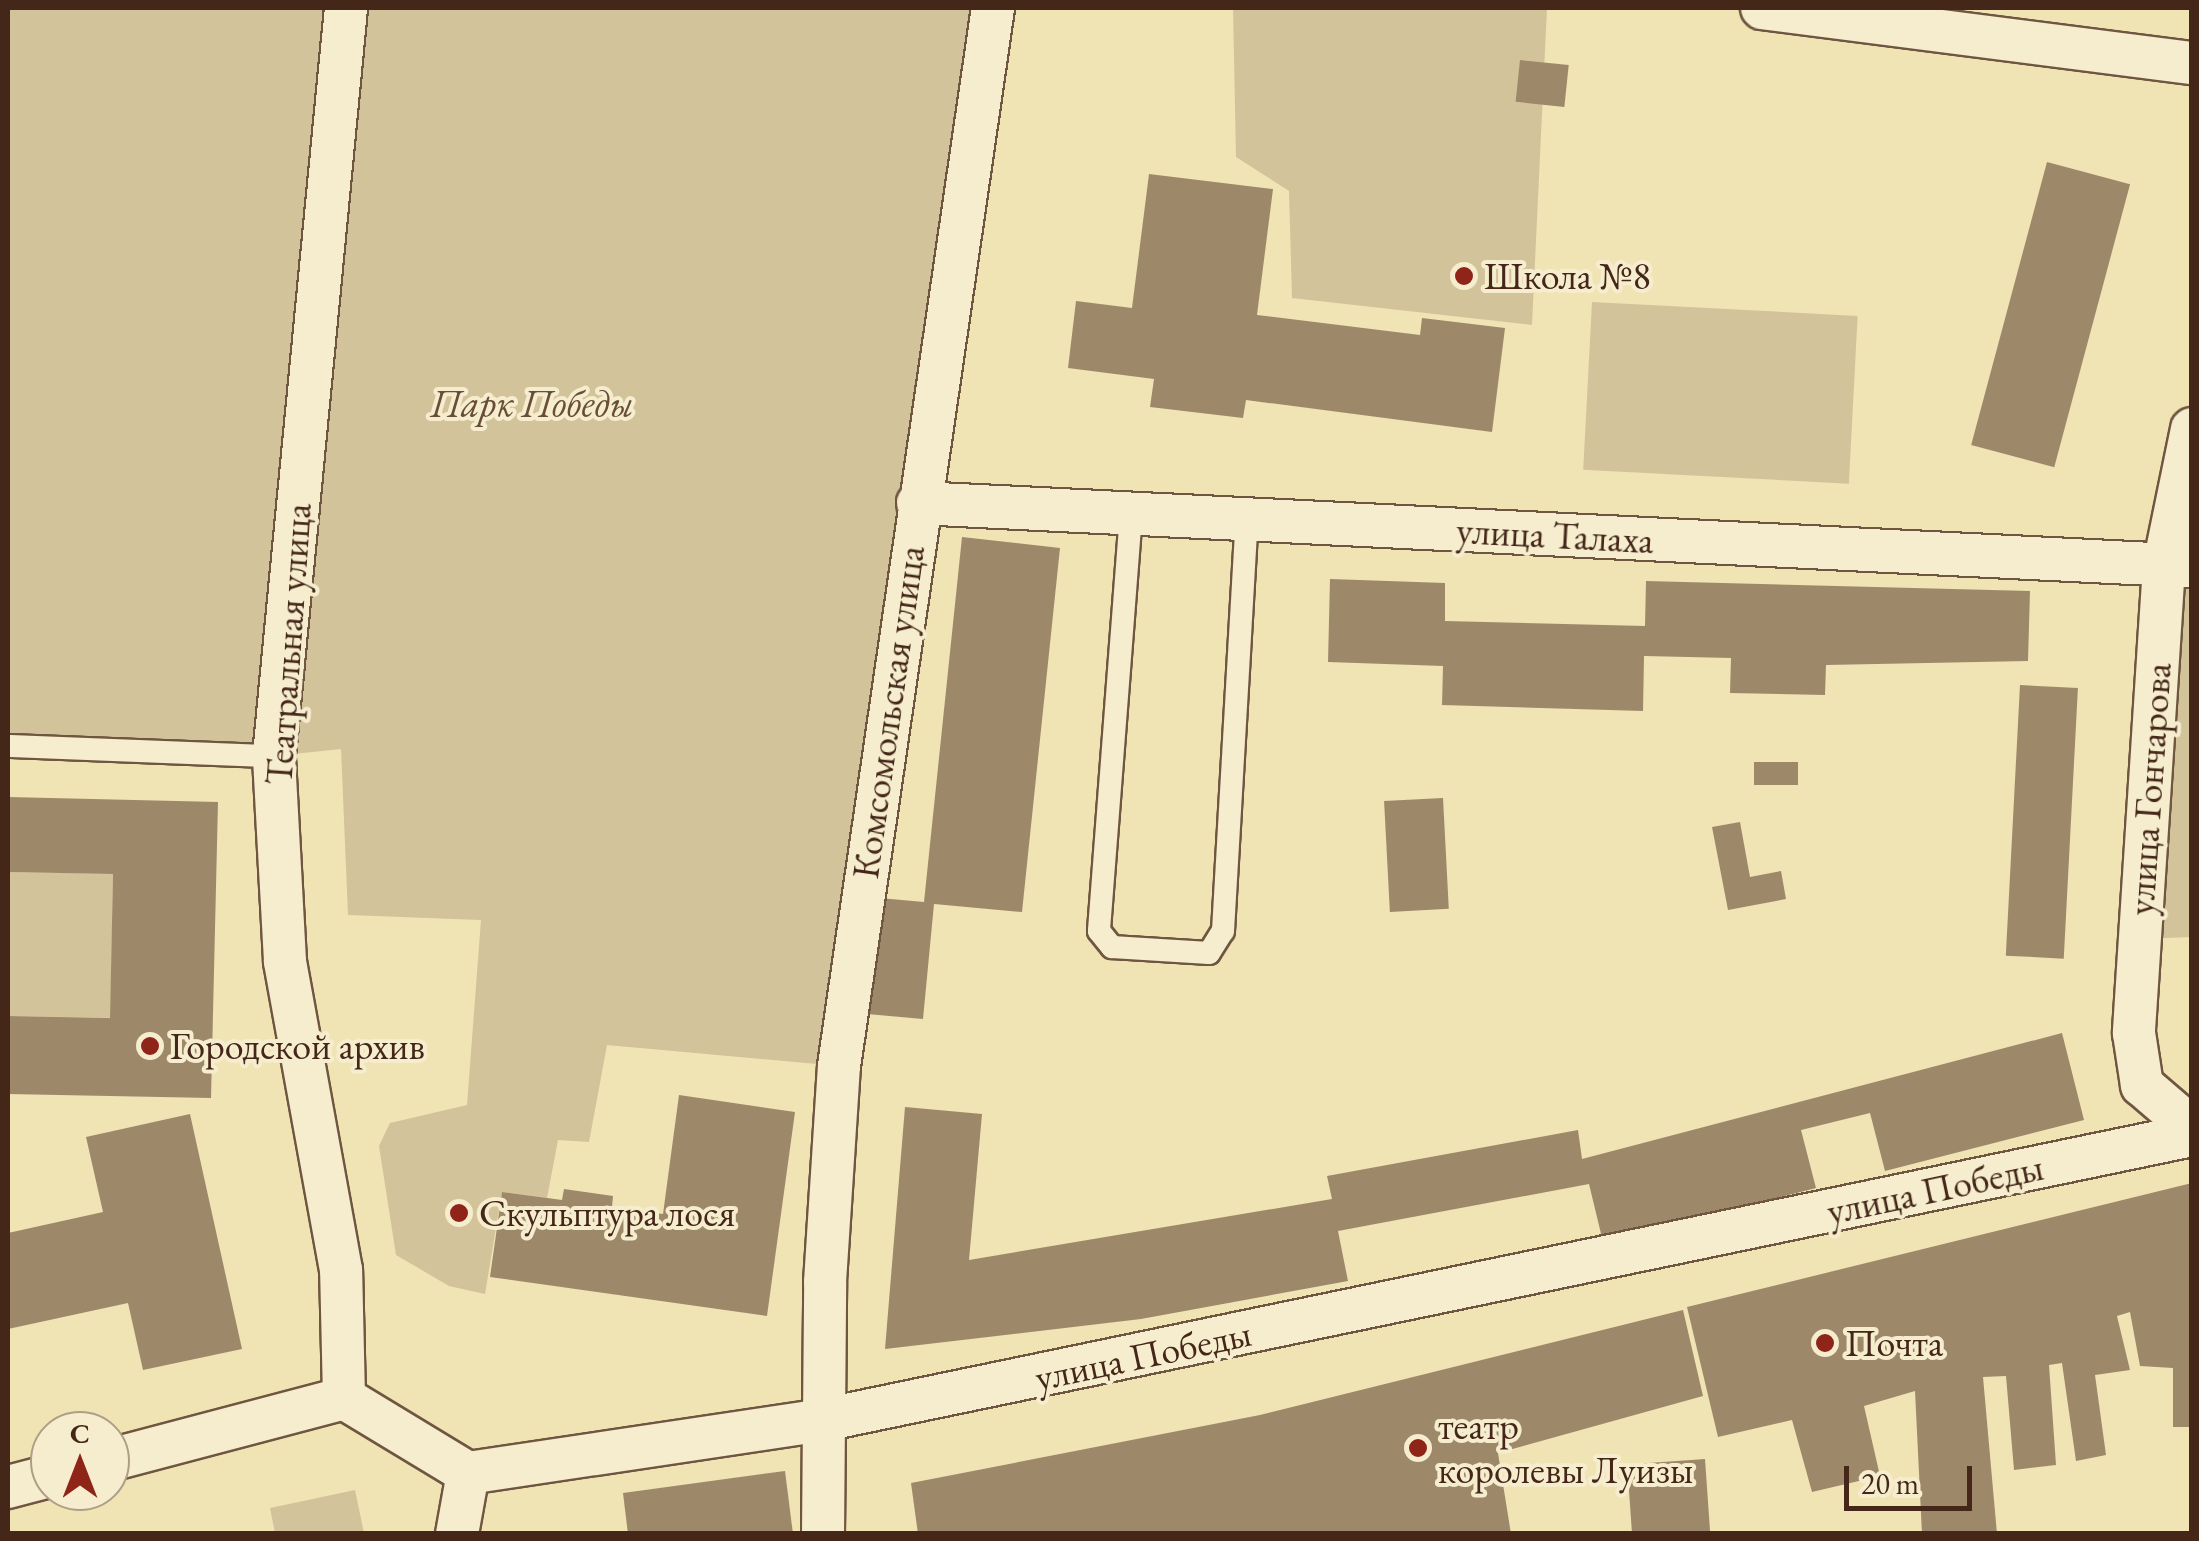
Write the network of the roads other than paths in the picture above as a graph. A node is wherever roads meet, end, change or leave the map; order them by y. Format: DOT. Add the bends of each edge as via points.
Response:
graph roads {
  1 [pos="346,8"];
  2 [pos="994,8"];
  3 [pos="1762,8"];
  4 [pos="2192,63"];
  5 [pos="2192,430"];
  6 [pos="918,503"];
  7 [pos="1131,514"];
  8 [pos="1247,519"];
  9 [pos="2178,566"];
  10 [pos="8,746"];
  11 [pos="274,756"];
  12 [pos="2192,1132"];
  13 [pos="344,1398"];
  14 [pos="823,1420"];
  15 [pos="130,1455"];
  16 [pos="468,1472"];
  17 [pos="456,1534"];
  18 [pos="822,1534"];
  1 -- 11 [label="street, Театральная улица"];
  2 -- 6 [label="street, Комсомольская улица"];
  3 -- 4 [label="street"];
  5 -- 9 [label="street, улица Гончарова"];
  6 -- 7 [label="street, улица Талаха"];
  6 -- 14 [label="street, Комсомольская улица" via="839,1066"];
  7 -- 8 [label="street, улица Талаха"];
  7 -- 8 [label="lane" via="1099,931 1112,947 1209,953 1223,932"];
  8 -- 9 [label="street, улица Талаха"];
  9 -- 12 [label="street, улица Гончарова" via="2134,1034 2142,1085"];
  10 -- 11 [label="lane"];
  11 -- 13 [label="street, Театральная улица" via="284,961 342,1270"];
  12 -- 14 [label="street, улица Победы"];
  13 -- 15 [label="street"];
  13 -- 16 [label="street"];
  14 -- 16 [label="street, улица Победы"];
  14 -- 18 [label="street, Комсомольская улица"];
  16 -- 17 [label="street"];
}
